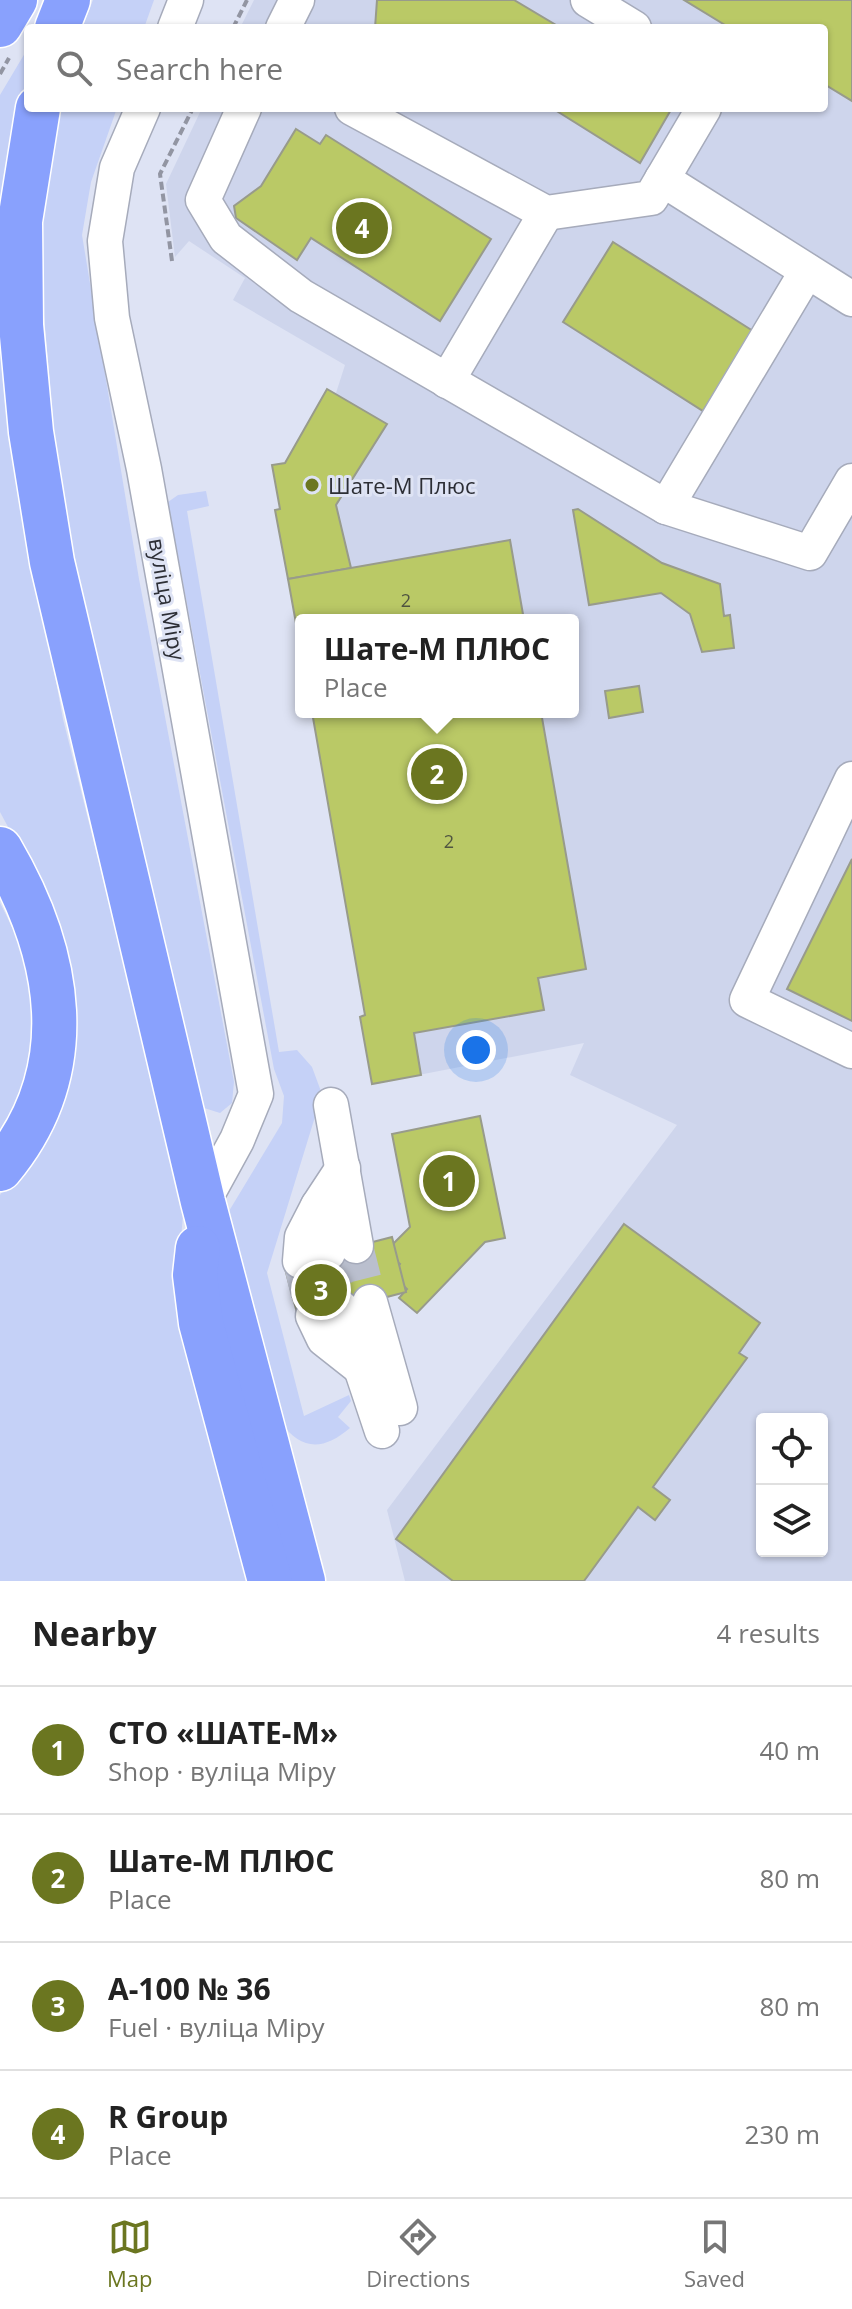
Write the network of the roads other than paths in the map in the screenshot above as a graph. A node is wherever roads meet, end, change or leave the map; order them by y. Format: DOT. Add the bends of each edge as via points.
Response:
graph roads {
  1 [pos="15,0"];
  2 [pos="68,0"];
  3 [pos="186,0"];
  4 [pos="297,0"];
  5 [pos="588,0"];
  6 [pos="59,24"];
  7 [pos="177,24"];
  8 [pos="285,24"];
  9 [pos="627,24"];
  10 [pos="0,25"];
  11 [pos="37,112"];
  12 [pos="141,112"];
  13 [pos="242,112"];
  14 [pos="359,112"];
  15 [pos="702,112"];
  16 [pos="662,179"];
  17 [pos="546,213"];
  18 [pos="807,271"];
  19 [pos="852,299"];
  20 [pos="447,381"];
  21 [pos="852,481"];
  22 [pos="666,507"];
  23 [pos="852,779"];
  24 [pos="0,849"];
  25 [pos="852,1051"];
  26 [pos="331,1105"];
  27 [pos="343,1168"];
  28 [pos="0,1169"];
  29 [pos="203,1202"];
  30 [pos="391,1420"];
  31 [pos="270,1581"];
  32 [pos="303,1581"];
  1 -- 10 [label="highway"];
  2 -- 6 [label="highway"];
  3 -- 7 [label="street"];
  4 -- 8 [label="street"];
  5 -- 9 [label="street"];
  11 -- 29 [label="highway" via="20,221 21,325 31,432 52,562"];
  12 -- 29 [label="street, вуліца Міру" via="117,168 105,241 112,318 256,1094"];
  13 -- 20 [label="street" via="203,200 226,238 301,296"];
  14 -- 17 [label="street"];
  15 -- 16 [label="street"];
  16 -- 17 [label="street" via="651,198"];
  16 -- 18 [label="street"];
  17 -- 20 [label="street"];
  18 -- 19 [label="street"];
  18 -- 22 [label="street"];
  20 -- 22 [label="street"];
  21 -- 22 [label="street" via="810,553"];
  23 -- 25 [label="street" via="747,1000"];
  24 -- 28 [label="highway" via="32,916 49,966 57,1016 36,1114"];
  26 -- 27 [label="street"];
  27 -- 27 [label="street" via="328,1253 318,1206"];
  29 -- 31 [label="highway" via="195,1275 201,1323"];
  29 -- 32 [label="highway"];
  30 -- 30 [label="street" via="341,1309 324,1339 362,1369"];
}
